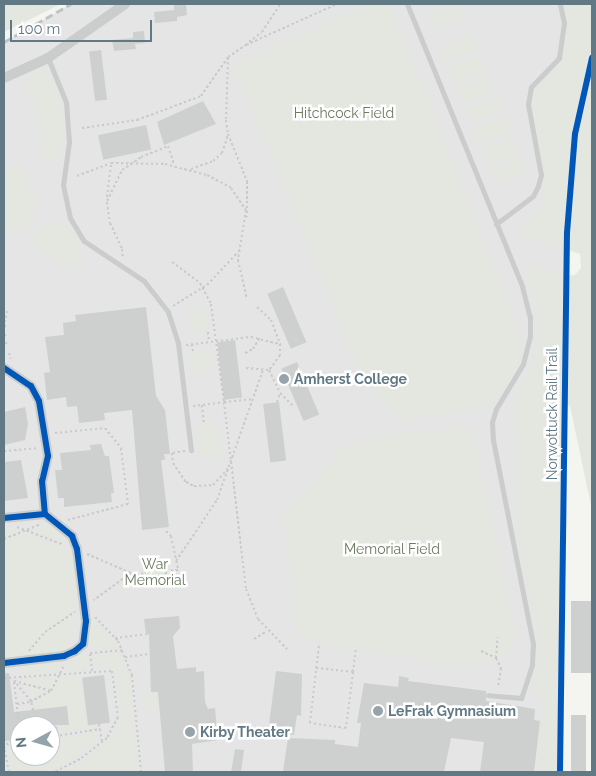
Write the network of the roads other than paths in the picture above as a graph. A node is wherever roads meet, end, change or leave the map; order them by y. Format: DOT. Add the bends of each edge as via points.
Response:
graph roads {
  1 [pos="125,4"];
  2 [pos="407,4"];
  3 [pos="560,4"];
  4 [pos="48,58"];
  5 [pos="4,78"];
  6 [pos="496,224"];
  7 [pos="4,368"];
  8 [pos="191,450"];
  9 [pos="4,518"];
  10 [pos="52,519"];
  11 [pos="4,663"];
  12 [pos="488,695"];
  1 -- 4 [label="street"];
  2 -- 6 [label="lane"];
  3 -- 6 [label="lane" via="564,23 559,58 535,82 528,104 541,175 538,186 533,196"];
  4 -- 5 [label="street"];
  4 -- 8 [label="lane" via="66,102 68,142 63,185 70,218 84,241 144,282 168,312 178,343"];
  6 -- 12 [label="lane" via="522,286 530,317 530,336 523,364 496,409 492,422 533,644 532,665 521,698"];
  7 -- 10 [label="street" via="31,386 39,401 46,446 42,482"];
  9 -- 10 [label="street"];
  10 -- 11 [label="street" via="72,536 77,550 84,607 83,644 64,656"];
}
